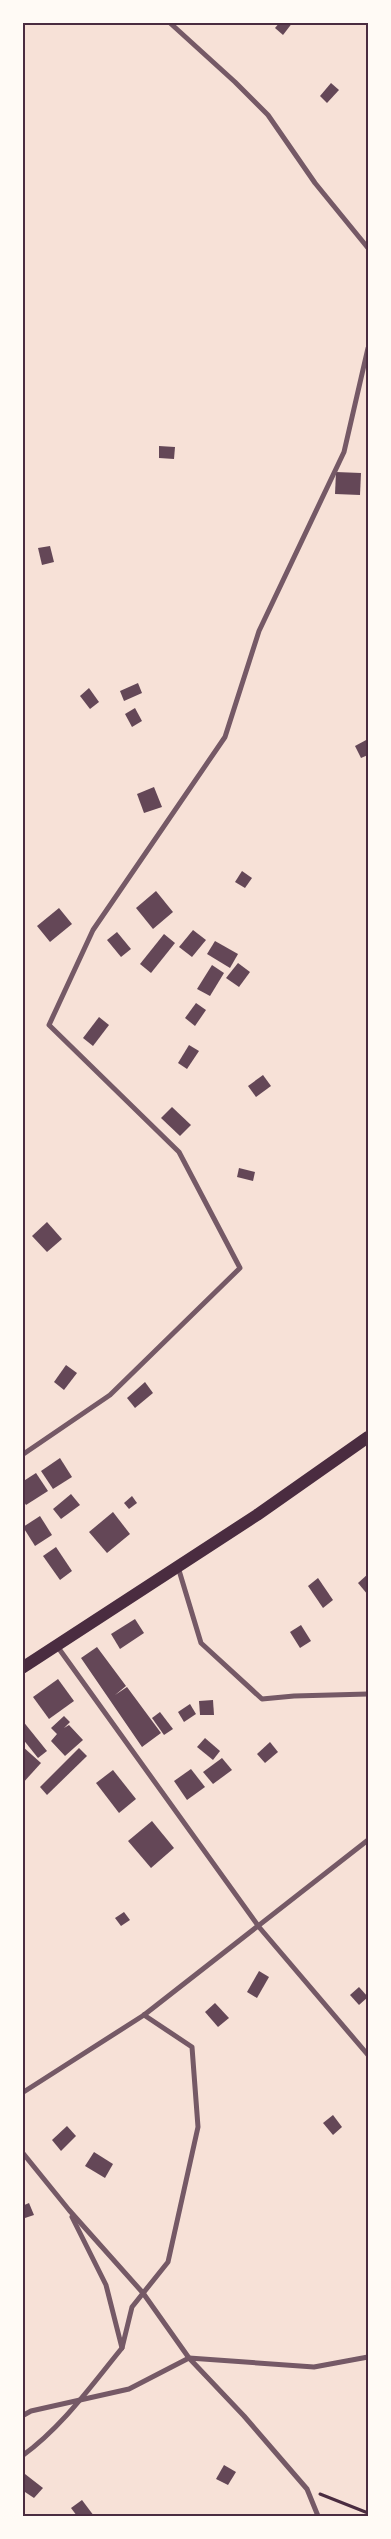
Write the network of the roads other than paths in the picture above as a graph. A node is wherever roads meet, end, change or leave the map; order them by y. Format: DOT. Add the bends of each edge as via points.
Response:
graph roads {
  1 [pos="169,22"];
  2 [pos="368,248"];
  3 [pos="368,348"];
  4 [pos="368,1437"];
  5 [pos="22,1455"];
  6 [pos="178,1567"];
  7 [pos="57,1646"];
  8 [pos="22,1668"];
  9 [pos="368,1694"];
  10 [pos="368,1840"];
  11 [pos="259,1927"];
  12 [pos="144,2016"];
  13 [pos="368,2055"];
  14 [pos="22,2093"];
  15 [pos="22,2152"];
  16 [pos="68,2210"];
  17 [pos="143,2293"];
  18 [pos="122,2348"];
  19 [pos="368,2357"];
  20 [pos="189,2358"];
  21 [pos="80,2400"];
  22 [pos="22,2416"];
  23 [pos="22,2456"];
  24 [pos="318,2516"];
  1 -- 2 [label="street" via="268,115 315,182"];
  3 -- 5 [label="street" via="344,452 259,631 225,737 93,930 49,1025 179,1152 240,1268 110,1395"];
  4 -- 6 [label="main road"];
  6 -- 7 [label="main road"];
  6 -- 9 [label="street" via="201,1642 262,1699"];
  7 -- 8 [label="main road"];
  7 -- 11 [label="street"];
  10 -- 11 [label="street"];
  11 -- 12 [label="street"];
  11 -- 13 [label="street"];
  12 -- 14 [label="street"];
  12 -- 17 [label="street" via="192,2047 198,2127 168,2262"];
  15 -- 16 [label="street"];
  16 -- 17 [label="street"];
  16 -- 18 [label="street" via="106,2285"];
  17 -- 18 [label="street" via="132,2307"];
  17 -- 20 [label="street"];
  18 -- 21 [label="street"];
  19 -- 20 [label="street" via="314,2367"];
  20 -- 21 [label="street" via="129,2389"];
  20 -- 24 [label="street" via="308,2489"];
  21 -- 22 [label="street"];
  21 -- 23 [label="street" via="42,2442"];
}
